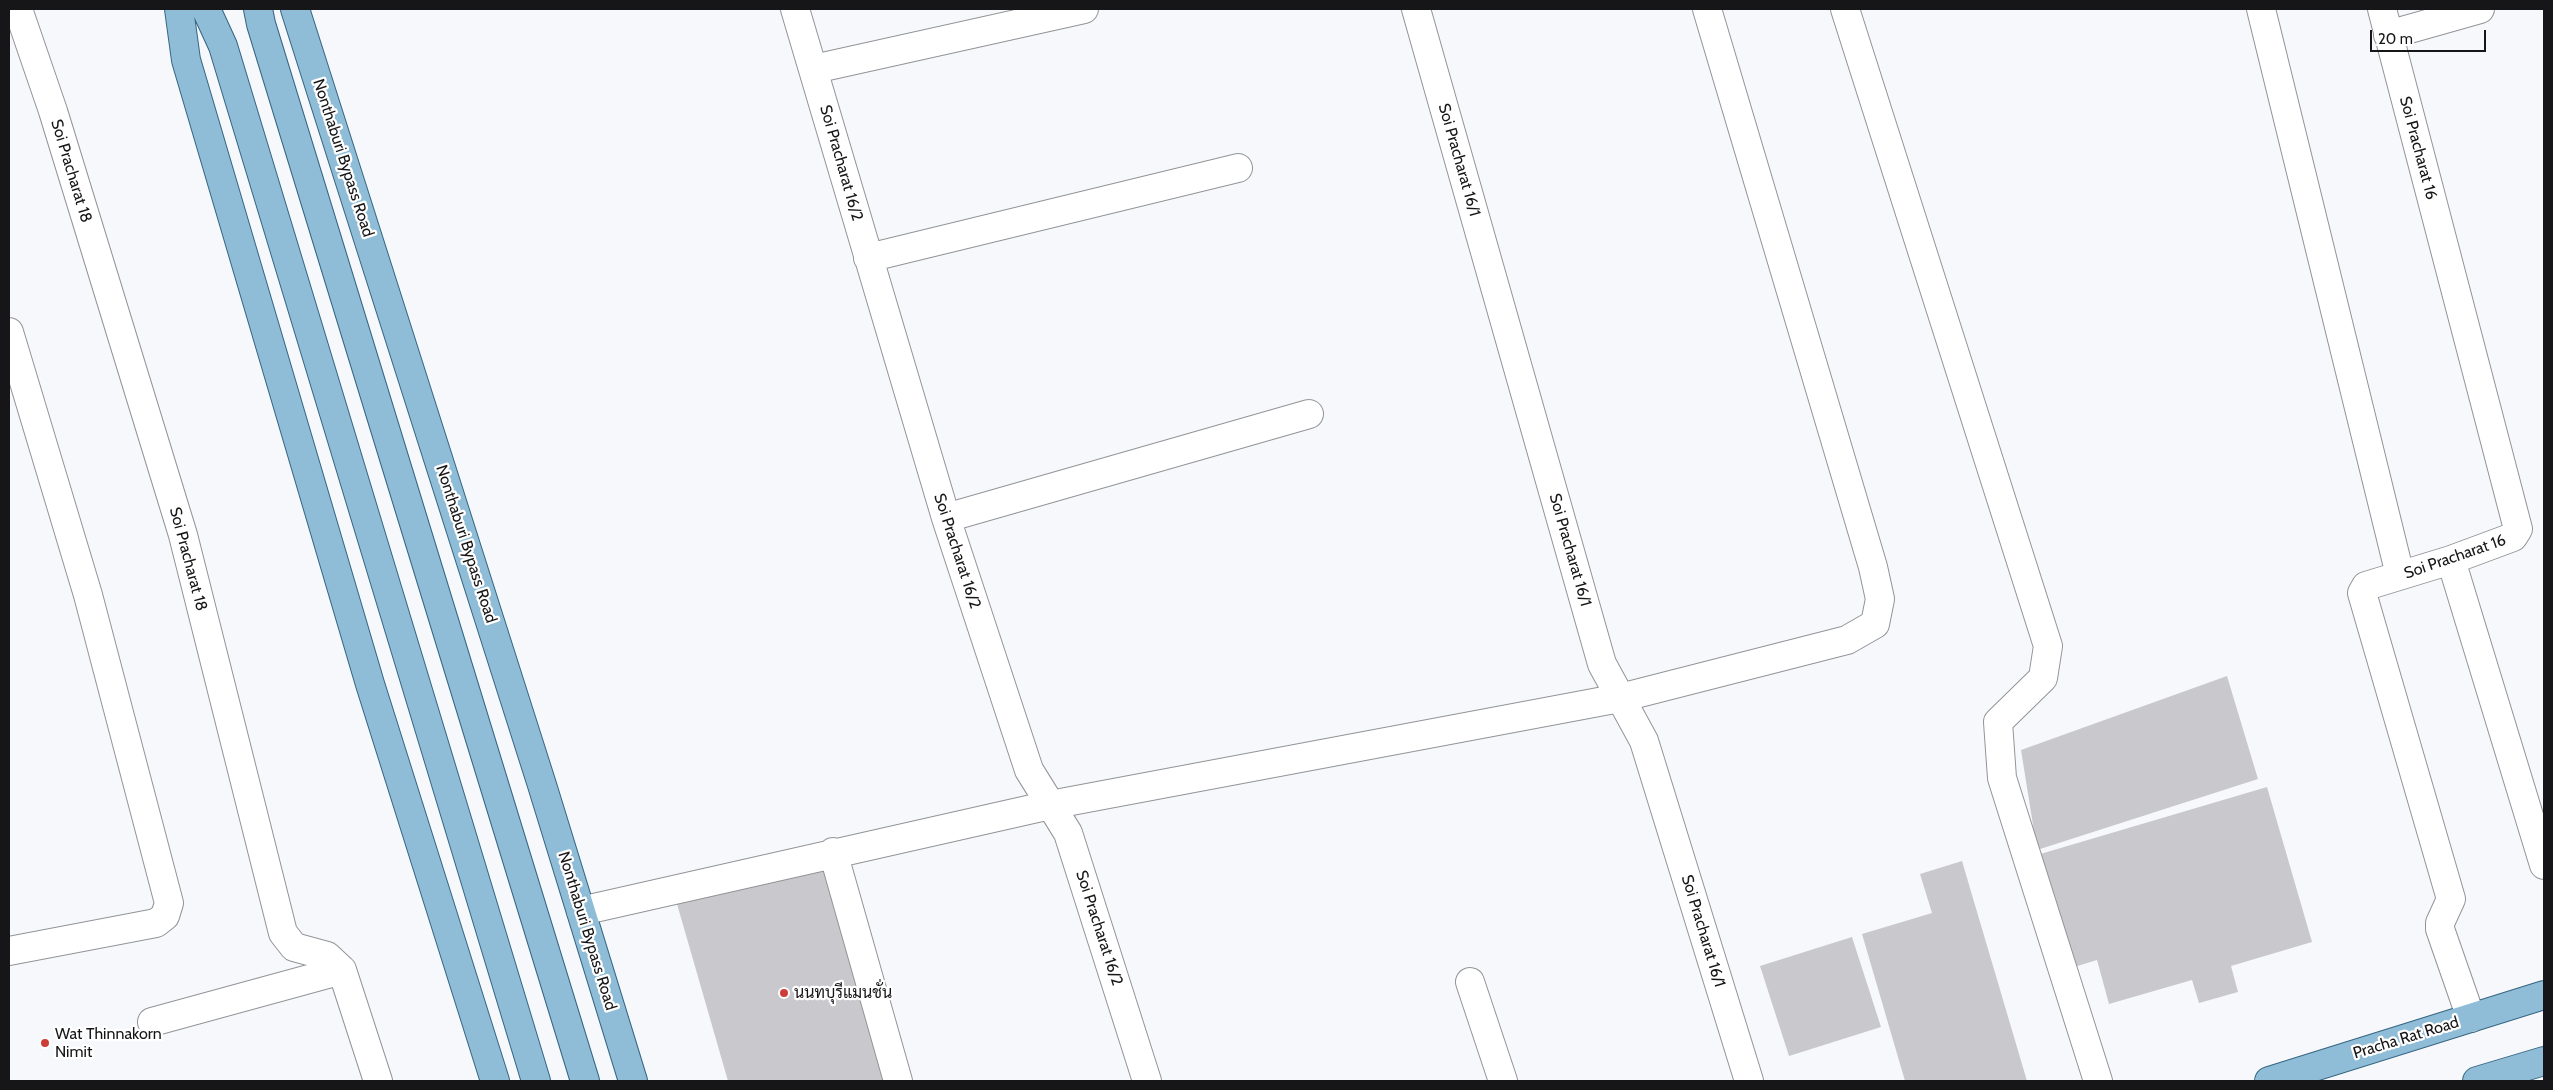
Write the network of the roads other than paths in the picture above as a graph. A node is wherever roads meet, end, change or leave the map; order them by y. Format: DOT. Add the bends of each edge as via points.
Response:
graph roads {
  1 [pos="18,9"];
  2 [pos="179,9"];
  3 [pos="206,9"];
  4 [pos="258,9"];
  5 [pos="295,9"];
  6 [pos="795,9"];
  7 [pos="1084,9"];
  8 [pos="1416,9"];
  9 [pos="1707,9"];
  10 [pos="1845,9"];
  11 [pos="2261,9"];
  12 [pos="2382,9"];
  13 [pos="2480,9"];
  14 [pos="2388,35"];
  15 [pos="814,69"];
  16 [pos="1238,168"];
  17 [pos="868,258"];
  18 [pos="9,332"];
  19 [pos="1309,414"];
  20 [pos="946,518"];
  21 [pos="2451,560"];
  22 [pos="2400,576"];
  23 [pos="1620,698"];
  24 [pos="1050,805"];
  25 [pos="833,852"];
  26 [pos="2544,865"];
  27 [pos="581,911"];
  28 [pos="9,951"];
  29 [pos="342,970"];
  30 [pos="1470,982"];
  31 [pos="2544,995"];
  32 [pos="2471,1018"];
  33 [pos="152,1022"];
  34 [pos="2544,1061"];
  35 [pos="378,1081"];
  36 [pos="495,1081"];
  37 [pos="536,1081"];
  38 [pos="585,1081"];
  39 [pos="633,1081"];
  40 [pos="898,1081"];
  41 [pos="1147,1081"];
  42 [pos="1503,1081"];
  43 [pos="1749,1081"];
  44 [pos="2098,1081"];
  45 [pos="2269,1081"];
  46 [pos="2477,1081"];
  1 -- 29 [label="street, Soi Pracharat 18" via="53,111 183,535 282,933 294,947 327,956"];
  2 -- 36 [label="main road" via="186,60 364,665"];
  3 -- 37 [label="main road" via="222,46"];
  4 -- 38 [label="main road" via="337,277"];
  5 -- 27 [label="main road, Nonthaburi Bypass Road"];
  6 -- 15 [label="street, Soi Pracharat 16/2"];
  7 -- 15 [label="street"];
  8 -- 23 [label="street, Soi Pracharat 16/1" via="1602,664"];
  9 -- 23 [label="street" via="1880,599 1875,624 1847,640"];
  10 -- 44 [label="street" via="2048,646 2043,678 1998,722 2002,778"];
  11 -- 22 [label="street"];
  12 -- 14 [label="street, Soi Pracharat 16"];
  13 -- 14 [label="street"];
  14 -- 21 [label="street, Soi Pracharat 16" via="2518,529 2513,537"];
  15 -- 17 [label="street, Soi Pracharat 16/2"];
  16 -- 17 [label="street"];
  17 -- 20 [label="street, Soi Pracharat 16/2"];
  18 -- 28 [label="street" via="88,595 169,903 166,916 156,923"];
  19 -- 20 [label="street"];
  20 -- 24 [label="street, Soi Pracharat 16/2" via="1028,770"];
  21 -- 22 [label="street, Soi Pracharat 16"];
  21 -- 26 [label="street"];
  22 -- 32 [label="street, Soi Pracharat 16" via="2366,586 2361,597 2451,899 2440,929"];
  23 -- 24 [label="street"];
  23 -- 43 [label="street, Soi Pracharat 16/1" via="1644,741"];
  24 -- 25 [label="street"];
  24 -- 41 [label="street, Soi Pracharat 16/2" via="1068,833"];
  25 -- 27 [label="street"];
  25 -- 40 [label="street"];
  27 -- 39 [label="main road, Nonthaburi Bypass Road"];
  29 -- 33 [label="street"];
  29 -- 35 [label="street"];
  30 -- 42 [label="street"];
  31 -- 32 [label="main road, Pracha Rat Road"];
  32 -- 45 [label="main road, Pracha Rat Road"];
  34 -- 46 [label="main road"];
}
